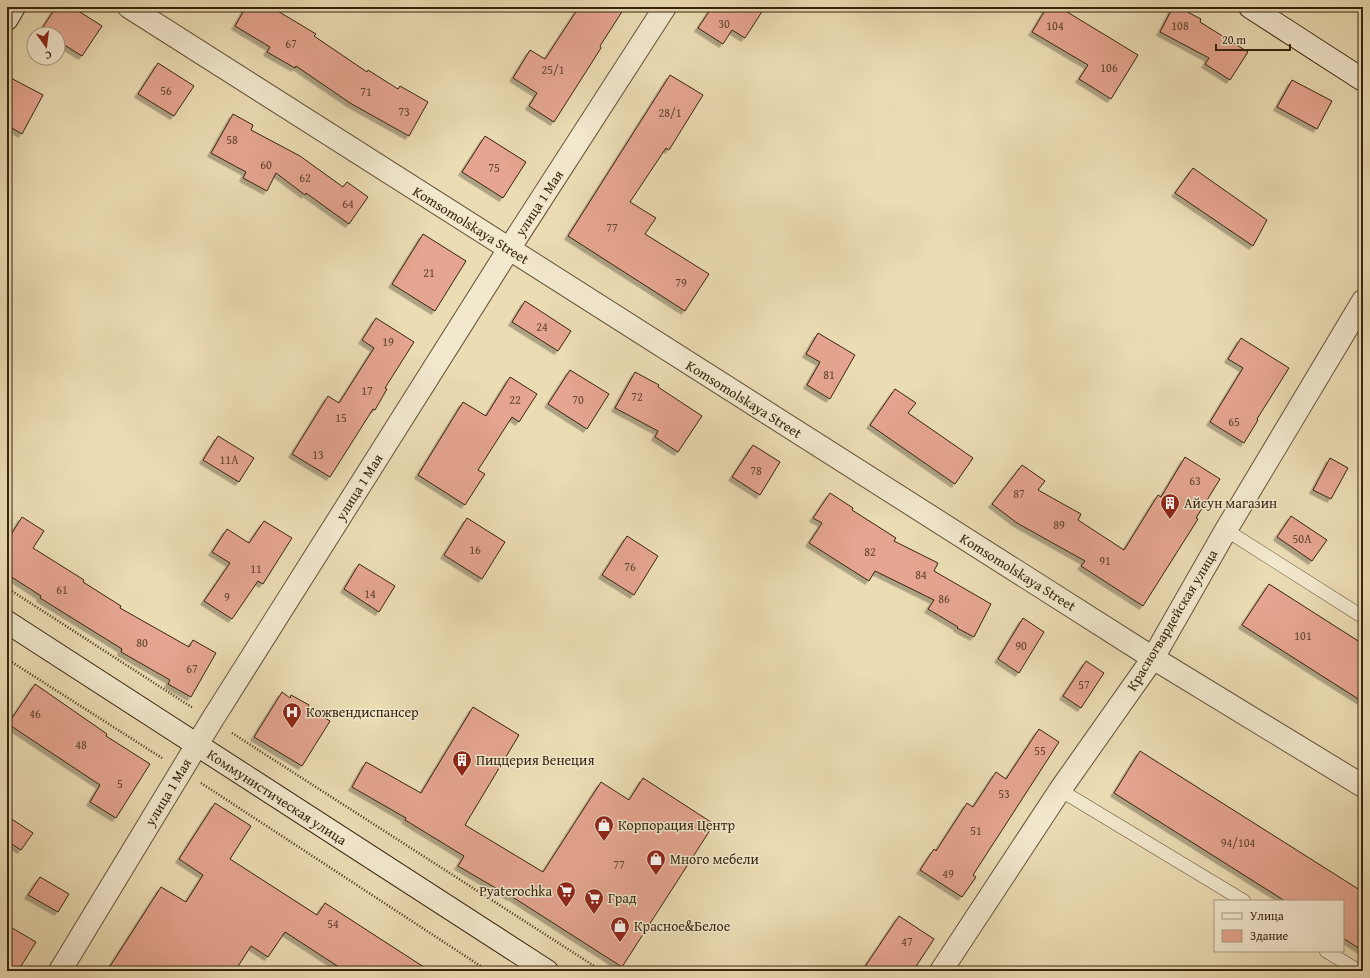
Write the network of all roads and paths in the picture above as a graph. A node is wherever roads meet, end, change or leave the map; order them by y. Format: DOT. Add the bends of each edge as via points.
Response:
graph roads {
  1 [pos="14,7"];
  2 [pos="129,7"];
  3 [pos="665,7"];
  4 [pos="1250,7"];
  5 [pos="7,19"];
  6 [pos="1363,80"];
  7 [pos="509,249"];
  8 [pos="1363,301"];
  9 [pos="1226,530"];
  10 [pos="7,588"];
  11 [pos="1363,617"];
  12 [pos="7,622"];
  13 [pos="1152,658"];
  14 [pos="7,659"];
  15 [pos="212,720"];
  16 [pos="196,745"];
  17 [pos="181,770"];
  18 [pos="1363,786"];
  19 [pos="1060,790"];
  20 [pos="1242,900"];
  21 [pos="1328,952"];
  22 [pos="60,971"];
  23 [pos="488,971"];
  24 [pos="547,971"];
  25 [pos="602,971"];
  26 [pos="941,971"];
  27 [pos="1359,971"];
  1 -- 5 [label="street"];
  2 -- 7 [label="street, Komsomolskaya Street"];
  3 -- 7 [label="street, улица 1 Мая"];
  4 -- 6 [label="street"];
  7 -- 13 [label="street, Komsomolskaya Street"];
  7 -- 15 [label="street, улица 1 Мая"];
  8 -- 9 [label="street, Красногвардейская улица"];
  9 -- 11 [label="lane"];
  9 -- 13 [label="street, Красногвардейская улица"];
  10 -- 15 [label="path"];
  12 -- 16 [label="street, Коммунистическая улица"];
  13 -- 18 [label="street, Komsomolskaya Street"];
  13 -- 19 [label="street, Красногвардейская улица"];
  14 -- 17 [label="path"];
  15 -- 16 [label="street, улица 1 Мая"];
  15 -- 25 [label="path"];
  16 -- 17 [label="street, улица 1 Мая"];
  16 -- 24 [label="street, Коммунистическая улица"];
  17 -- 22 [label="street, улица 1 Мая"];
  17 -- 23 [label="path"];
  19 -- 20 [label="lane"];
  19 -- 26 [label="street, Красногвардейская улица"];
  21 -- 27 [label="lane"];
}
